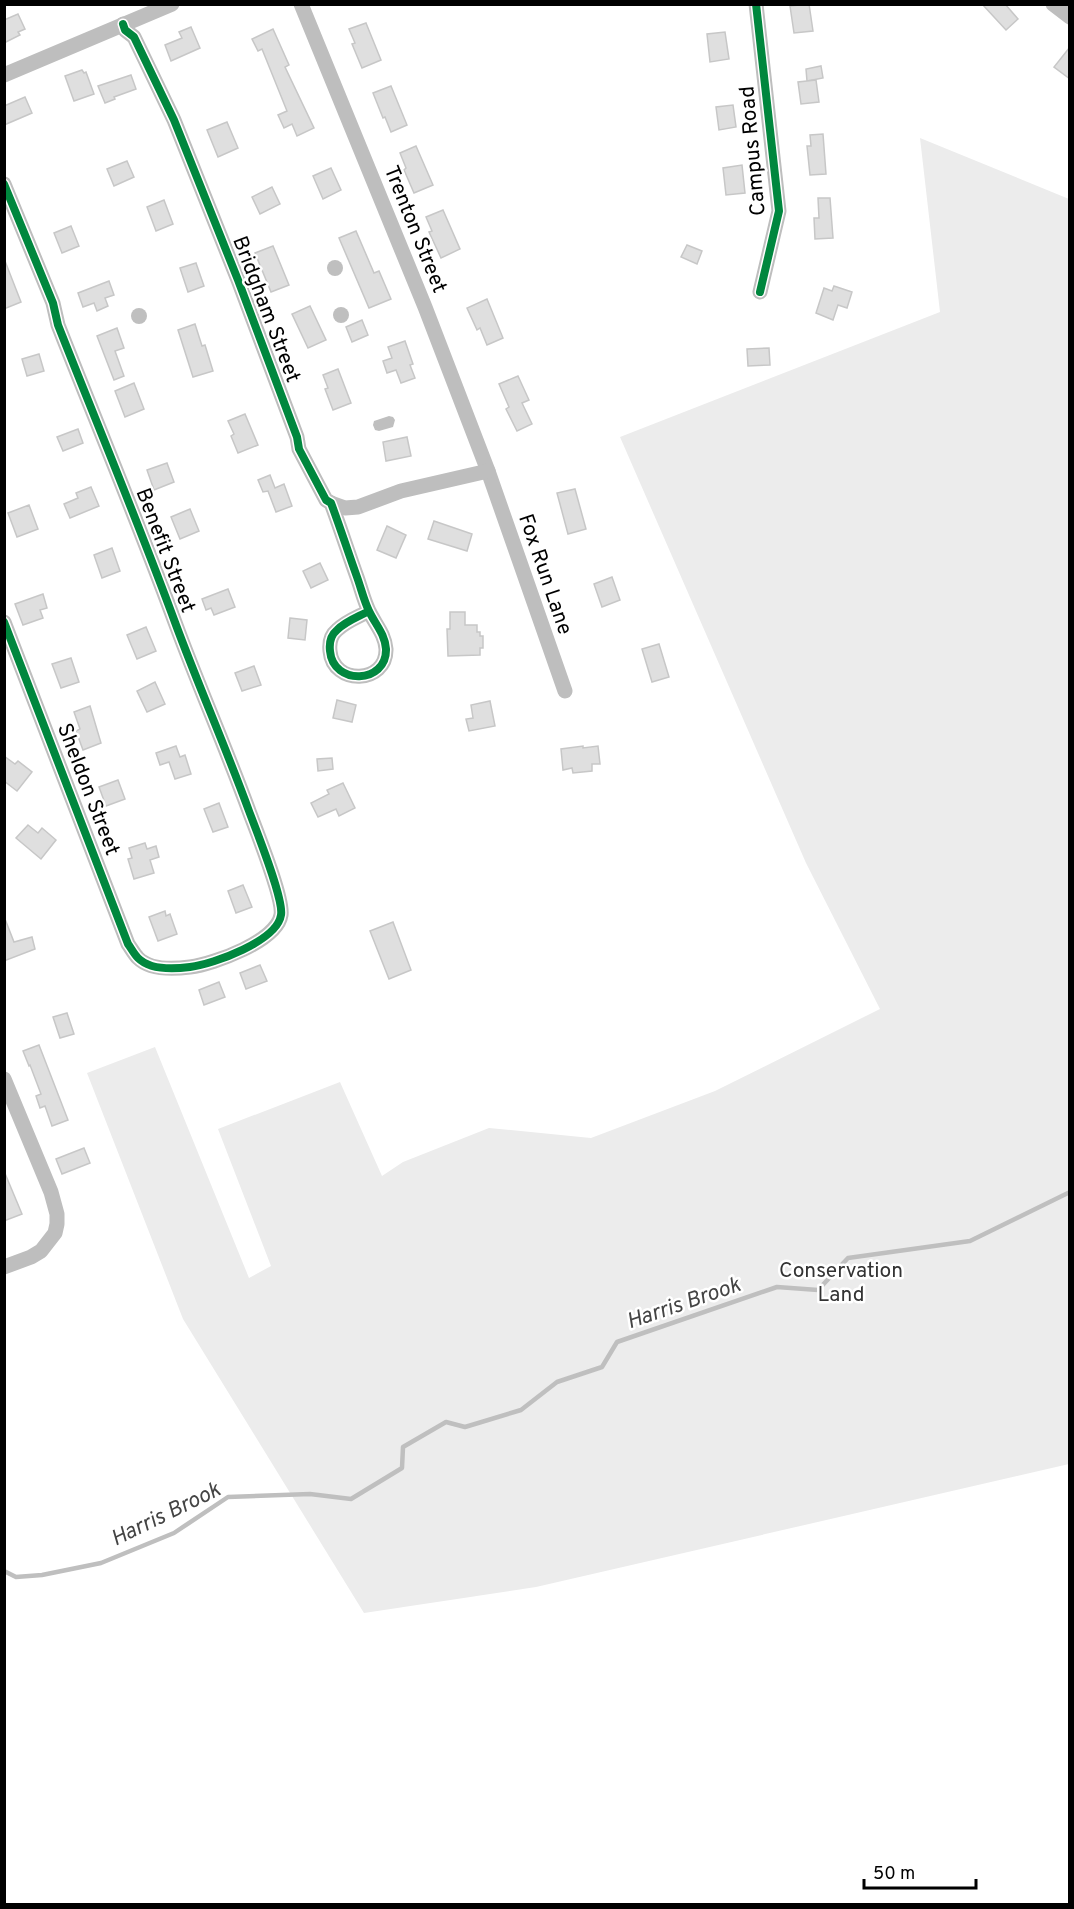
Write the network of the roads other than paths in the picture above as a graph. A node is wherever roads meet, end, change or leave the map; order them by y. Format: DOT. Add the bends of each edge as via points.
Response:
graph roads {
  1 [pos="172,4"];
  2 [pos="301,4"];
  3 [pos="756,4"];
  4 [pos="1053,4"];
  5 [pos="1070,17"];
  6 [pos="123,24"];
  7 [pos="4,75"];
  8 [pos="4,184"];
  9 [pos="760,292"];
  10 [pos="488,471"];
  11 [pos="331,503"];
  12 [pos="369,611"];
  13 [pos="4,622"];
  14 [pos="565,691"];
  15 [pos="147,963"];
  16 [pos="4,1079"];
  17 [pos="4,1267"];
  1 -- 6 [label="street"];
  2 -- 10 [label="street, Trenton Street"];
  3 -- 9 [label="street, Campus Road" via="779,211"];
  4 -- 5 [label="street"];
  6 -- 7 [label="street"];
  6 -- 11 [label="street, Bridgham Street" via="134,37 174,120 238,280 299,449"];
  8 -- 15 [label="street, Benefit Street" via="224,743 280,899 282,912 273,930 237,952 197,966 170,970"];
  10 -- 11 [label="street" via="401,491 358,507"];
  10 -- 14 [label="street, Fox Run Lane"];
  11 -- 12 [label="street, Bridgham Street"];
  12 -- 12 [label="street, Bridgham Street" via="381,631 386,658 366,676 344,674 330,656 331,638 347,622"];
  13 -- 15 [label="street, Sheldon Street" via="128,944"];
  16 -- 17 [label="street" via="57,1214 55,1233 41,1251"];
}
